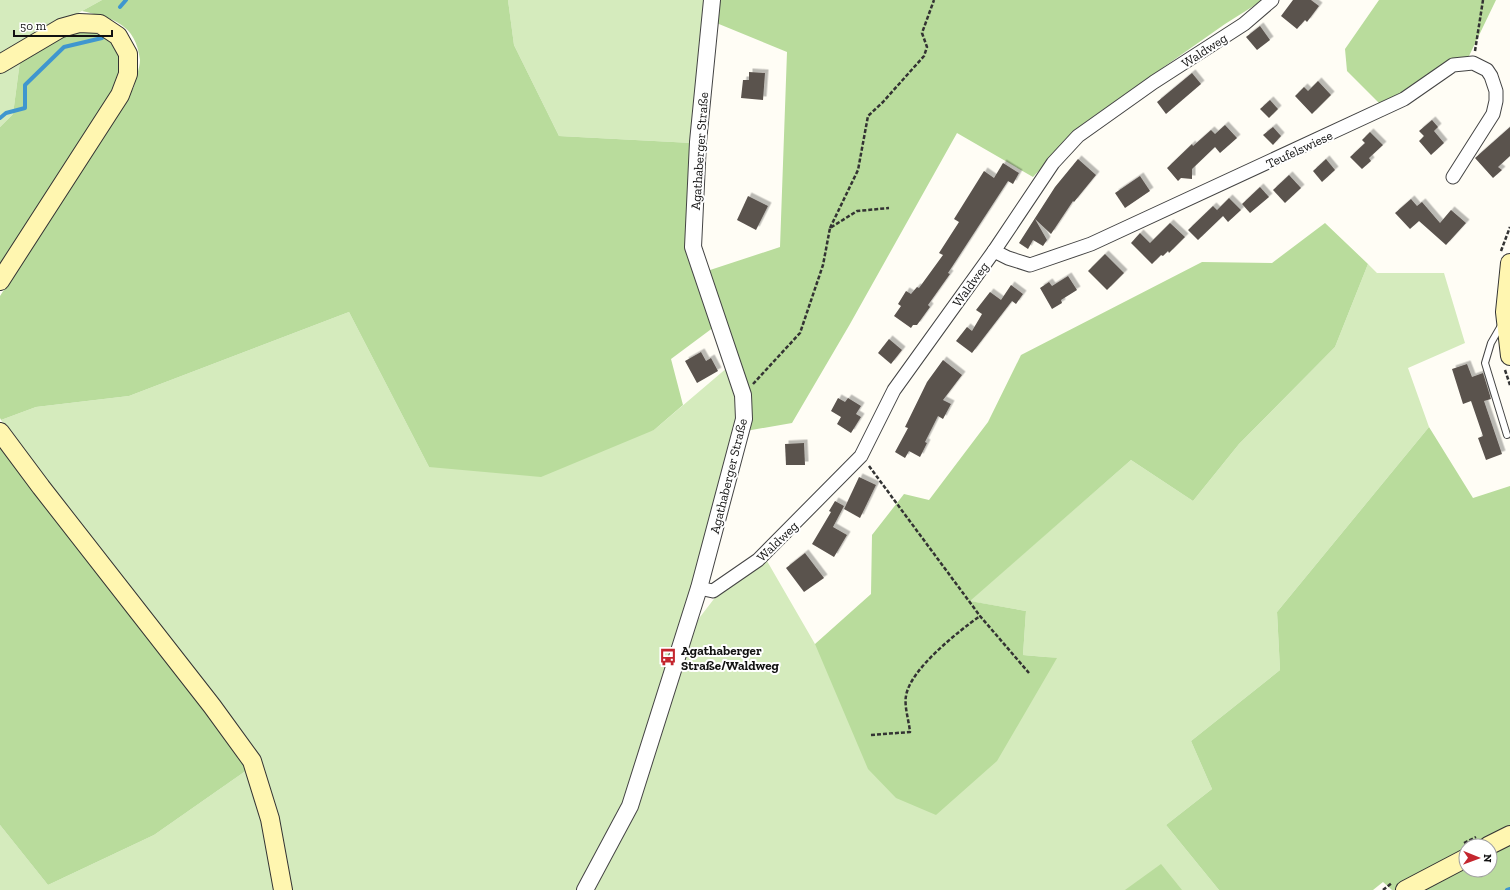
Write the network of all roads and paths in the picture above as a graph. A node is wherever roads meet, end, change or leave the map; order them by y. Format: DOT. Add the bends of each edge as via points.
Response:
graph roads {
  1 [pos="712,0"];
  2 [pos="934,0"];
  3 [pos="1272,0"];
  4 [pos="1483,0"];
  5 [pos="1473,63"];
  6 [pos="0,64"];
  7 [pos="1453,177"];
  8 [pos="890,208"];
  9 [pos="830,228"];
  10 [pos="994,250"];
  11 [pos="1510,263"];
  12 [pos="0,282"];
  13 [pos="1505,320"];
  14 [pos="1510,356"];
  15 [pos="743,395"];
  16 [pos="0,432"];
  17 [pos="1508,435"];
  18 [pos="861,456"];
  19 [pos="699,588"];
  20 [pos="980,616"];
  21 [pos="1029,673"];
  22 [pos="871,735"];
  23 [pos="1510,835"];
  24 [pos="1498,841"];
  25 [pos="1458,862"];
  26 [pos="284,890"];
  27 [pos="585,890"];
  28 [pos="1405,890"];
  1 -- 15 [label="street, Agathaberger Straße" via="698,142 693,247"];
  2 -- 9 [label="path" via="922,33 927,47 924,56 868,116 858,170"];
  3 -- 10 [label="street, Waldweg" via="1244,24 1154,82 1078,136 1053,162"];
  4 -- 5 [label="path"];
  5 -- 7 [label="street" via="1487,70 1496,91 1496,101 1493,114"];
  5 -- 10 [label="street, Teufelswiese" via="1453,65 1404,99 1091,244 1030,266"];
  6 -- 12 [label="main road" via="61,28 79,23 100,24 118,36 128,54 128,74 120,95"];
  8 -- 9 [label="path" via="857,211"];
  9 -- 15 [label="path" via="823,265 800,333"];
  10 -- 18 [label="street, Waldweg" via="894,390"];
  11 -- 13 [label="main road"];
  13 -- 14 [label="main road"];
  13 -- 17 [label="lane" via="1491,343 1485,363"];
  15 -- 19 [label="street, Agathaberger Straße" via="744,419 741,435"];
  16 -- 26 [label="main road" via="252,761 270,819"];
  18 -- 19 [label="street, Waldweg" via="758,560 713,591"];
  18 -- 20 [label="path"];
  19 -- 27 [label="street, Agathaberger Straße" via="630,806"];
  20 -- 21 [label="path"];
  20 -- 22 [label="path" via="953,636 914,677 906,696 910,732"];
  23 -- 24 [label="main road"];
  25 -- 28 [label="main road"];
}
